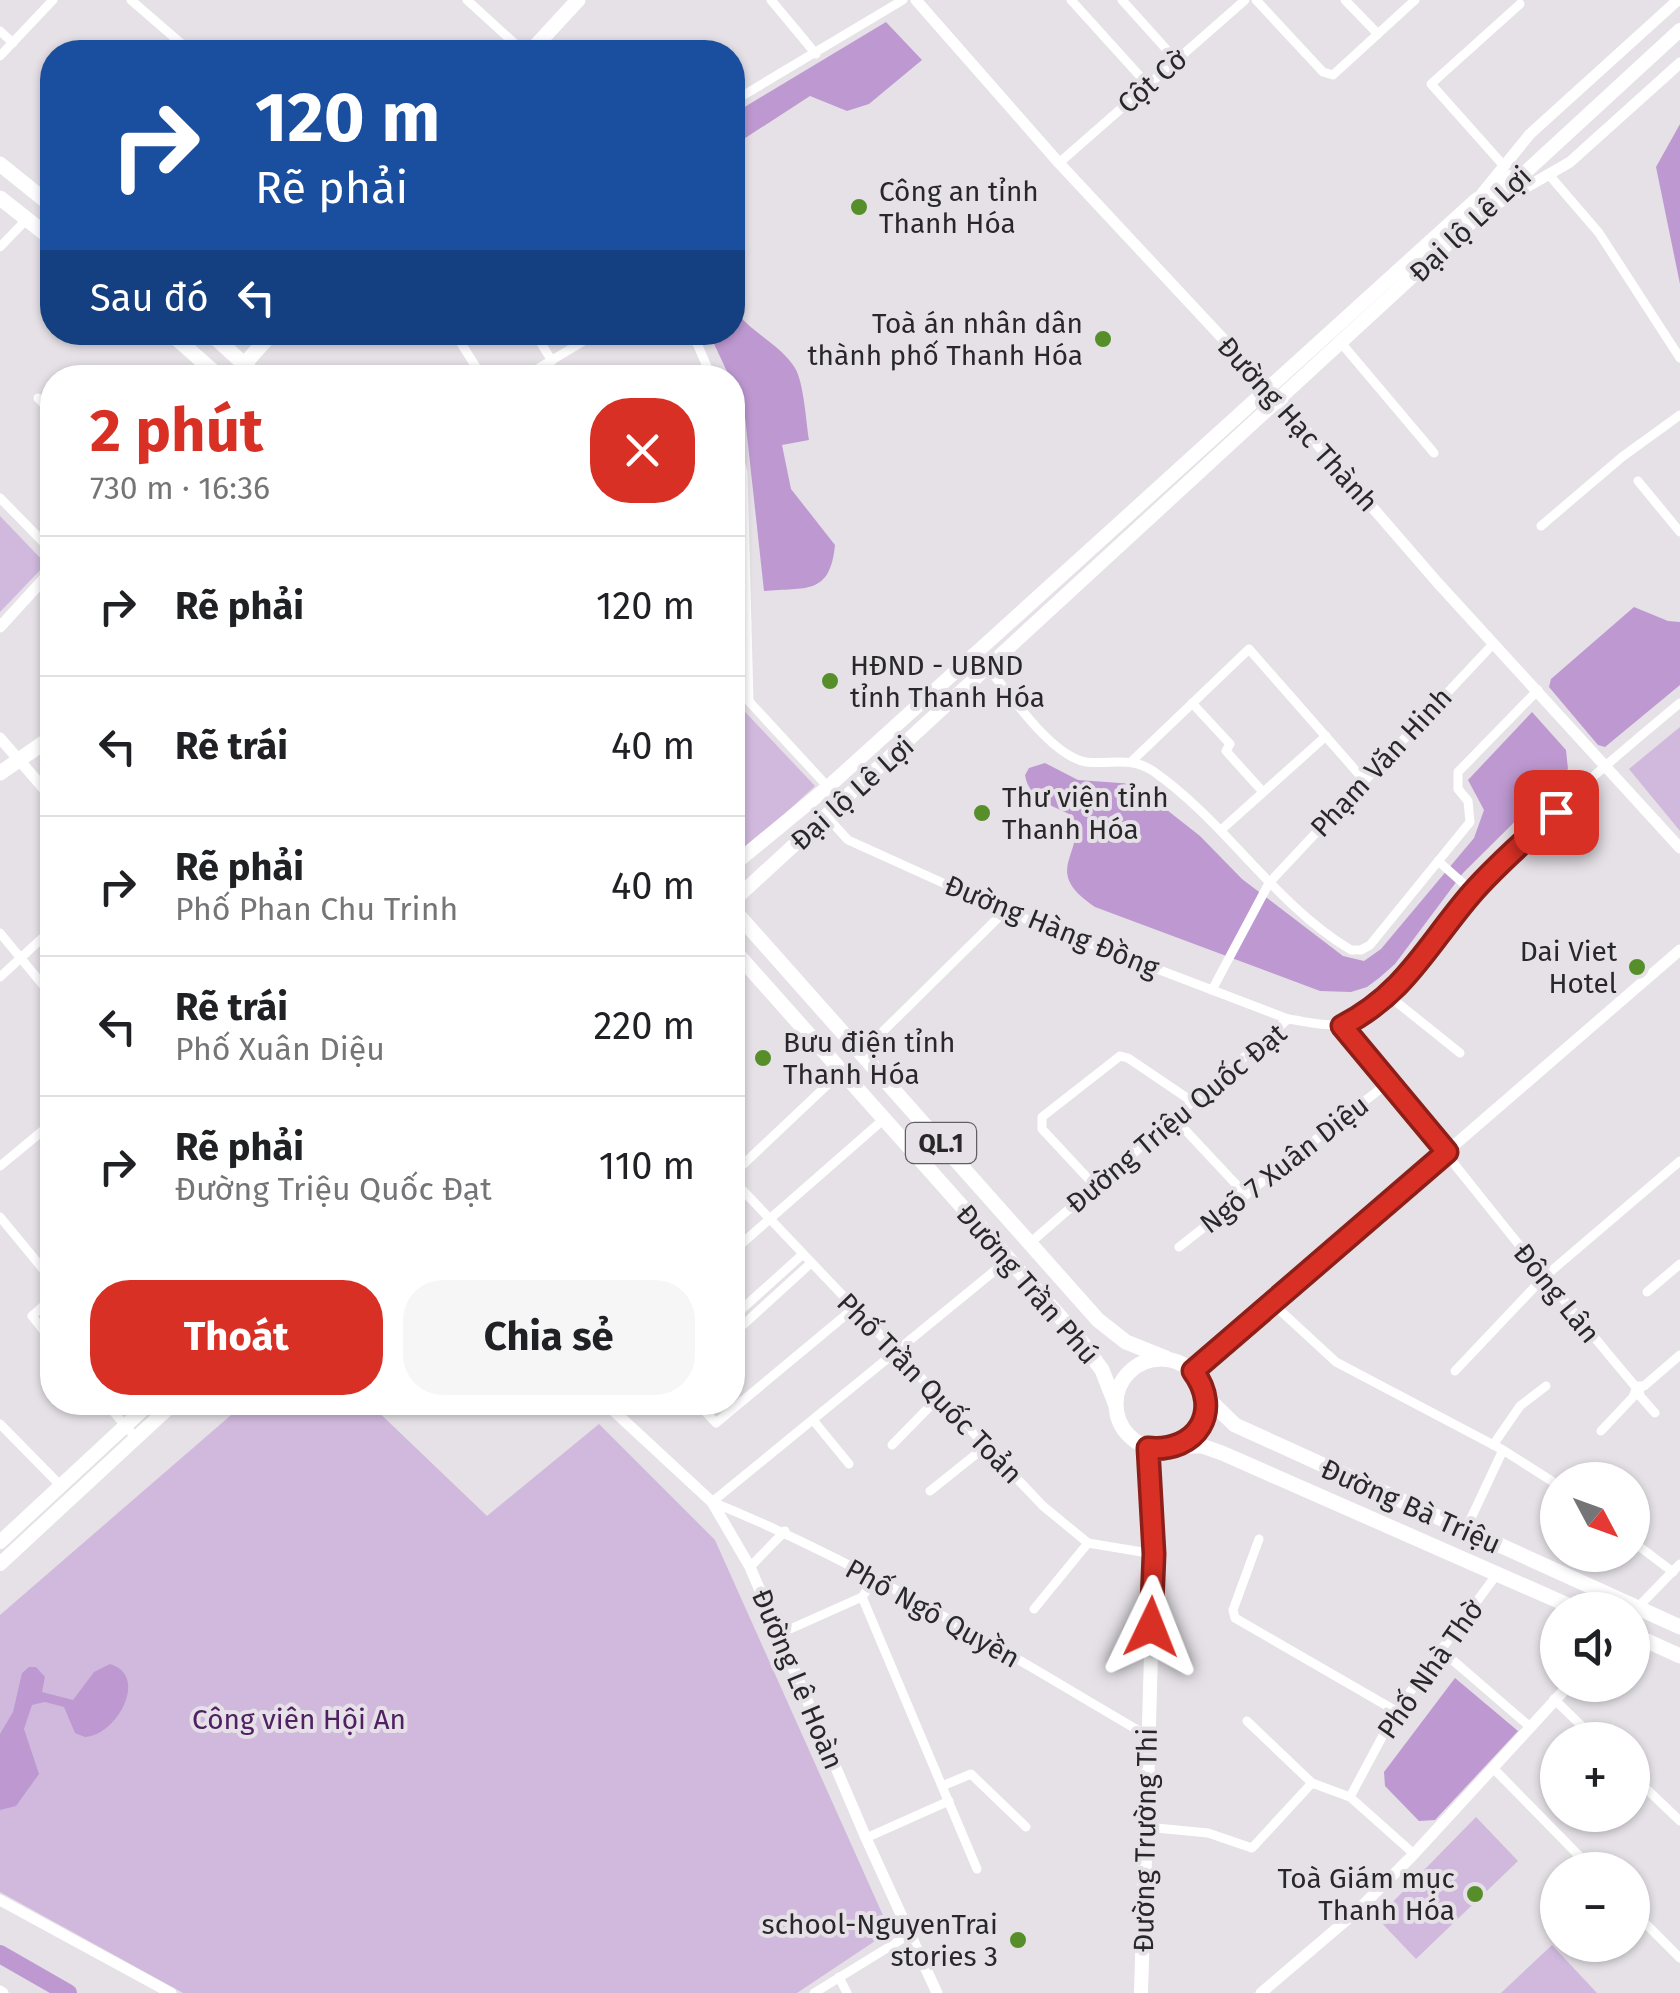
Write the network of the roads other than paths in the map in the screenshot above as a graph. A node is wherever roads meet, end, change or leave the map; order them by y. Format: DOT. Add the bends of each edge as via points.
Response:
graph roads {
  1 [pos="53,0"];
  2 [pos="130,0"];
  3 [pos="468,0"];
  4 [pos="771,0"];
  5 [pos="903,0"];
  6 [pos="916,0"];
  7 [pos="1071,0"];
  8 [pos="1122,0"];
  9 [pos="1220,0"];
  10 [pos="1244,0"];
  11 [pos="1256,0"];
  12 [pos="1344,0"];
  13 [pos="1415,0"];
  14 [pos="1504,0"];
  15 [pos="1678,0"];
  16 [pos="572,2"];
  17 [pos="1522,2"];
  18 [pos="1231,12"];
  19 [pos="1680,30"];
  20 [pos="0,32"];
  21 [pos="1378,34"];
  22 [pos="176,40"];
  23 [pos="513,40"];
  24 [pos="550,40"];
  25 [pos="13,42"];
  26 [pos="816,54"];
  27 [pos="0,56"];
  28 [pos="1176,60"];
  29 [pos="1680,63"];
  30 [pos="1148,85"];
  31 [pos="745,95"];
  32 [pos="1059,163"];
  33 [pos="0,164"];
  34 [pos="1504,166"];
  35 [pos="1550,176"];
  36 [pos="40,196"];
  37 [pos="0,198"];
  38 [pos="1480,206"];
  39 [pos="26,219"];
  40 [pos="40,230"];
  41 [pos="0,247"];
  42 [pos="1342,344"];
  43 [pos="184,345"];
  44 [pos="224,345"];
  45 [pos="261,345"];
  46 [pos="542,345"];
  47 [pos="577,345"];
  48 [pos="1680,358"];
  49 [pos="552,360"];
  50 [pos="245,363"];
  51 [pos="206,365"];
  52 [pos="544,365"];
  53 [pos="1269,388"];
  54 [pos="1280,401"];
  55 [pos="1680,415"];
  56 [pos="1434,453"];
  57 [pos="1638,481"];
  58 [pos="0,498"];
  59 [pos="1542,526"];
  60 [pos="1680,532"];
  61 [pos="40,539"];
  62 [pos="745,548"];
  63 [pos="40,583"];
  64 [pos="1038,597"];
  65 [pos="1051,611"];
  66 [pos="747,623"];
  67 [pos="0,627"];
  68 [pos="1494,643"];
  69 [pos="988,668"];
  70 [pos="1538,690"];
  71 [pos="745,697"];
  72 [pos="748,700"];
  73 [pos="1680,703"];
  74 [pos="1192,704"];
  75 [pos="1326,736"];
  76 [pos="0,738"];
  77 [pos="40,745"];
  78 [pos="18,760"];
  79 [pos="1132,761"];
  80 [pos="1606,764"];
  81 [pos="0,773"];
  82 [pos="1364,780"];
  83 [pos="40,785"];
  84 [pos="828,787"];
  85 [pos="1263,792"];
  86 [pos="826,816"];
  87 [pos="1221,830"];
  88 [pos="1680,848"];
  89 [pos="745,855"];
  90 [pos="1438,860"];
  91 [pos="1269,882"];
  92 [pos="1473,892"];
  93 [pos="745,893"];
  94 [pos="1005,911"];
  95 [pos="745,920"];
  96 [pos="0,933"];
  97 [pos="40,941"];
  98 [pos="1680,950"];
  99 [pos="21,958"];
  100 [pos="745,963"];
  101 [pos="0,977"];
  102 [pos="40,981"];
  103 [pos="1212,990"];
  104 [pos="1390,996"];
  105 [pos="1288,1019"];
  106 [pos="1342,1026"];
  107 [pos="861,1053"];
  108 [pos="1460,1053"];
  109 [pos="842,1071"];
  110 [pos="1389,1082"];
  111 [pos="1193,1102"];
  112 [pos="1174,1118"];
  113 [pos="884,1119"];
  114 [pos="40,1133"];
  115 [pos="946,1149"];
  116 [pos="1447,1152"];
  117 [pos="1680,1161"];
  118 [pos="745,1164"];
  119 [pos="0,1166"];
  120 [pos="926,1166"];
  121 [pos="1096,1187"];
  122 [pos="745,1191"];
  123 [pos="1246,1195"];
  124 [pos="0,1217"];
  125 [pos="770,1218"];
  126 [pos="745,1240"];
  127 [pos="1030,1243"];
  128 [pos="1179,1247"];
  129 [pos="803,1254"];
  130 [pos="1008,1259"];
  131 [pos="811,1263"];
  132 [pos="1680,1264"];
  133 [pos="40,1265"];
  134 [pos="1543,1278"];
  135 [pos="1647,1292"];
  136 [pos="1271,1302"];
  137 [pos="745,1306"];
  138 [pos="853,1309"];
  139 [pos="745,1323"];
  140 [pos="895,1354"];
  141 [pos="1680,1355"];
  142 [pos="1166,1358"];
  143 [pos="1193,1371"];
  144 [pos="1455,1371"];
  145 [pos="1546,1386"];
  146 [pos="1638,1387"];
  147 [pos="1206,1397"];
  148 [pos="938,1398"];
  149 [pos="745,1399"];
  150 [pos="1115,1403"];
  151 [pos="1655,1413"];
  152 [pos="115,1415"];
  153 [pos="142,1415"];
  154 [pos="155,1415"];
  155 [pos="618,1415"];
  156 [pos="813,1420"];
  157 [pos="0,1424"];
  158 [pos="1600,1430"];
  159 [pos="130,1432"];
  160 [pos="892,1445"];
  161 [pos="985,1446"];
  162 [pos="1178,1446"];
  163 [pos="1498,1447"];
  164 [pos="1148,1448"];
  165 [pos="848,1464"];
  166 [pos="1540,1474"];
  167 [pos="60,1486"];
  168 [pos="930,1491"];
  169 [pos="712,1502"];
  170 [pos="785,1531"];
  171 [pos="1464,1531"];
  172 [pos="1259,1539"];
  173 [pos="0,1542"];
  174 [pos="1088,1543"];
  175 [pos="1650,1552"];
  176 [pos="1154,1554"];
  177 [pos="0,1564"];
  178 [pos="750,1567"];
  179 [pos="1676,1568"];
  180 [pos="1497,1574"];
  181 [pos="874,1580"];
  182 [pos="1590,1592"];
  183 [pos="1540,1593"];
  184 [pos="862,1597"];
  185 [pos="1650,1598"];
  186 [pos="1034,1609"];
  187 [pos="1650,1618"];
  188 [pos="1680,1627"];
  189 [pos="779,1634"];
  190 [pos="1650,1642"];
  191 [pos="1442,1652"];
  192 [pos="1680,1656"];
  193 [pos="1551,1702"];
  194 [pos="1557,1702"];
  195 [pos="1396,1711"];
  196 [pos="1247,1721"];
  197 [pos="1578,1722"];
  198 [pos="1528,1726"];
  199 [pos="1148,1736"];
  200 [pos="1492,1768"];
  201 [pos="1312,1783"];
  202 [pos="942,1786"];
  203 [pos="1650,1791"];
  204 [pos="1350,1796"];
  205 [pos="948,1802"];
  206 [pos="1678,1816"];
  207 [pos="1026,1826"];
  208 [pos="1146,1827"];
  209 [pos="866,1838"];
  210 [pos="1575,1852"];
  211 [pos="1414,1854"];
  212 [pos="977,1869"];
  213 [pos="0,1900"];
  214 [pos="1650,1928"];
  215 [pos="910,1934"];
  216 [pos="1680,1958"];
  217 [pos="839,1978"];
  218 [pos="1263,1992"];
  219 [pos="171,1993"];
  220 [pos="814,1993"];
  221 [pos="847,1993"];
  222 [pos="937,1993"];
  223 [pos="1141,1993"];
  1 -- 25 [label="street"];
  2 -- 22 [label="street"];
  3 -- 23 [label="street"];
  4 -- 26 [label="street"];
  5 -- 26 [label="street"];
  6 -- 32 [label="street, Đường Hạc Thành"];
  7 -- 30 [label="street"];
  8 -- 28 [label="street"];
  9 -- 18 [label="street"];
  10 -- 18 [label="street, Cột Cờ"];
  11 -- 21 [label="street" via="1328,74"];
  12 -- 21 [label="street"];
  13 -- 21 [label="street"];
  14 -- 17 [label="street"];
  15 -- 34 [label="street" via="1530,134"];
  16 -- 24 [label="highway"];
  17 -- 34 [label="street" via="1430,84"];
  18 -- 28 [label="street, Cột Cờ"];
  19 -- 38 [label="main road, Đại lộ Lê Lợi"];
  20 -- 25 [label="street"];
  25 -- 27 [label="street"];
  26 -- 31 [label="street"];
  28 -- 30 [label="street, Cột Cờ"];
  29 -- 35 [label="street"];
  30 -- 32 [label="street, Cột Cờ"];
  32 -- 53 [label="street, Đường Hạc Thành"];
  33 -- 36 [label="highway"];
  34 -- 38 [label="street"];
  35 -- 38 [label="street"];
  35 -- 48 [label="street" via="1599,233"];
  37 -- 39 [label="highway"];
  38 -- 42 [label="main road, Đại lộ Lê Lợi"];
  38 -- 53 [label="main road, Đại lộ Lê Lợi"];
  39 -- 40 [label="highway"];
  39 -- 41 [label="street"];
  42 -- 54 [label="main road, Đại lộ Lê Lợi"];
  42 -- 56 [label="street"];
  43 -- 51 [label="highway"];
  44 -- 50 [label="highway"];
  45 -- 50 [label="highway"];
  46 -- 49 [label="street"];
  47 -- 49 [label="street"];
  49 -- 52 [label="street"];
  53 -- 54 [label="street, Đường Hạc Thành"];
  53 -- 64 [label="main road, Đại lộ Lê Lợi"];
  54 -- 65 [label="main road, Đại lộ Lê Lợi"];
  54 -- 68 [label="street, Đường Hạc Thành"];
  55 -- 59 [label="street"];
  57 -- 60 [label="street"];
  58 -- 61 [label="street"];
  62 -- 66 [label="street"];
  63 -- 67 [label="street"];
  64 -- 65 [label="main road"];
  64 -- 84 [label="main road, Đại lộ Lê Lợi"];
  65 -- 69 [label="main road, Đại lộ Lê Lợi"];
  66 -- 72 [label="street"];
  68 -- 70 [label="street, Đường Hạc Thành"];
  68 -- 82 [label="street, Phạm Văn Hinh"];
  69 -- 79 [label="street" via="1064,754 1084,762"];
  69 -- 86 [label="main road, Đại lộ Lê Lợi"];
  70 -- 80 [label="street, Đường Hạc Thành"];
  70 -- 90 [label="street" via="1458,772 1470,822"];
  71 -- 72 [label="street"];
  72 -- 84 [label="street"];
  73 -- 80 [label="street"];
  74 -- 75 [label="street" via="1248,650"];
  74 -- 79 [label="street"];
  74 -- 85 [label="street"];
  75 -- 82 [label="street"];
  75 -- 85 [label="street"];
  76 -- 78 [label="street"];
  77 -- 78 [label="highway"];
  78 -- 81 [label="highway"];
  78 -- 83 [label="street"];
  79 -- 87 [label="street" via="1152,770"];
  80 -- 88 [label="street, Đường Hạc Thành"];
  80 -- 92 [label="street"];
  82 -- 91 [label="street, Phạm Văn Hinh"];
  84 -- 89 [label="main road, Đại lộ Lê Lợi"];
  85 -- 87 [label="street"];
  86 -- 93 [label="main road, Đại lộ Lê Lợi"];
  86 -- 94 [label="street, Đường Hàng Đồng" via="848,840"];
  87 -- 91 [label="street"];
  90 -- 91 [label="street" via="1361,950 1340,944"];
  90 -- 92 [label="street"];
  91 -- 103 [label="street, Phạm Văn Hinh"];
  92 -- 104 [label="street"];
  94 -- 103 [label="street, Đường Hàng Đồng"];
  94 -- 107 [label="street"];
  95 -- 107 [label="highway, Đường Trần Phú / QL.1"];
  96 -- 99 [label="street"];
  97 -- 99 [label="street"];
  98 -- 116 [label="street"];
  99 -- 101 [label="street"];
  99 -- 102 [label="street"];
  100 -- 109 [label="highway, Đường Trần Phú / QL.1"];
  103 -- 105 [label="street, Đường Hàng Đồng"];
  104 -- 106 [label="street"];
  104 -- 108 [label="street"];
  105 -- 106 [label="street, Đường Triệu Quốc Đạt"];
  105 -- 111 [label="street, Đường Triệu Quốc Đạt"];
  106 -- 110 [label="street, Đông Lân"];
  107 -- 115 [label="highway, Đường Trần Phú / QL.1"];
  109 -- 113 [label="highway, Đường Trần Phú / QL.1"];
  109 -- 118 [label="street"];
  110 -- 116 [label="street, Đông Lân"];
  110 -- 123 [label="street, Ngõ 7 Xuân Diệu"];
  111 -- 112 [label="street, Đường Triệu Quốc Đạt"];
  111 -- 121 [label="street" via="1120,1056 1042,1118 1042,1129"];
  112 -- 121 [label="street, Đường Triệu Quốc Đạt"];
  112 -- 123 [label="street"];
  113 -- 120 [label="highway, Đường Trần Phú / QL.1"];
  113 -- 125 [label="street"];
  114 -- 119 [label="street"];
  115 -- 120 [label="highway"];
  115 -- 127 [label="highway, Đường Trần Phú / QL.1"];
  116 -- 134 [label="street, Đông Lân"];
  116 -- 136 [label="street"];
  117 -- 134 [label="street"];
  120 -- 130 [label="highway, Đường Trần Phú / QL.1"];
  121 -- 127 [label="street, Đường Triệu Quốc Đạt"];
  122 -- 125 [label="street, Phố Trần Quốc Toản"];
  123 -- 128 [label="street, Ngõ 7 Xuân Diệu"];
  124 -- 133 [label="street"];
  125 -- 126 [label="street"];
  125 -- 129 [label="street, Phố Trần Quốc Toản"];
  127 -- 142 [label="highway, Đường Trần Phú / QL.1" via="1098,1320 1126,1342"];
  129 -- 131 [label="street, Phố Trần Quốc Toản"];
  129 -- 137 [label="street"];
  130 -- 140 [label="street"];
  130 -- 150 [label="highway, Đường Trần Phú / QL.1" via="1078,1337"];
  131 -- 138 [label="street, Phố Trần Quốc Toản"];
  131 -- 139 [label="street"];
  132 -- 135 [label="street"];
  134 -- 144 [label="street"];
  134 -- 146 [label="street, Đông Lân"];
  136 -- 143 [label="street"];
  136 -- 163 [label="street" via="1336,1362"];
  138 -- 140 [label="street, Phố Trần Quốc Toản"];
  138 -- 149 [label="street"];
  140 -- 148 [label="street, Phố Trần Quốc Toản"];
  140 -- 156 [label="street"];
  141 -- 146 [label="street"];
  142 -- 143 [label="highway"];
  142 -- 150 [label="highway" via="1125,1375"];
  143 -- 147 [label="highway"];
  145 -- 163 [label="street" via="1520,1406"];
  146 -- 151 [label="street, Đông Lân"];
  146 -- 158 [label="street"];
  147 -- 162 [label="highway" via="1200,1426"];
  147 -- 171 [label="highway, Đường Bà Triệu" via="1234,1425"];
  148 -- 160 [label="street"];
  148 -- 161 [label="street, Phố Trần Quốc Toản"];
  150 -- 164 [label="highway" via="1124,1431"];
  152 -- 159 [label="street"];
  153 -- 159 [label="main road"];
  154 -- 159 [label="main road"];
  155 -- 169 [label="street, Đường Lê Hoàn"];
  156 -- 165 [label="street"];
  156 -- 169 [label="street"];
  157 -- 167 [label="street"];
  159 -- 167 [label="main road"];
  159 -- 177 [label="main road"];
  161 -- 168 [label="street"];
  161 -- 174 [label="street, Phố Trần Quốc Toản"];
  162 -- 164 [label="highway"];
  162 -- 180 [label="highway, Đường Bà Triệu" via="1222,1452"];
  163 -- 166 [label="street"];
  163 -- 171 [label="street"];
  164 -- 176 [label="main road, Đường Trường Thi"];
  167 -- 173 [label="main road"];
  169 -- 170 [label="street, Phố Ngô Quyền"];
  169 -- 178 [label="street, Đường Lê Hoàn"];
  170 -- 178 [label="street"];
  170 -- 181 [label="street, Phố Ngô Quyền"];
  171 -- 182 [label="highway, Đường Bà Triệu"];
  172 -- 195 [label="street" via="1235,1618"];
  174 -- 176 [label="street, Phố Trần Quốc Toản"];
  174 -- 186 [label="street"];
  175 -- 179 [label="street"];
  176 -- 199 [label="main road, Đường Trường Thi"];
  178 -- 189 [label="street, Đường Lê Hoàn"];
  179 -- 185 [label="street"];
  180 -- 183 [label="highway, Đường Bà Triệu"];
  180 -- 191 [label="street, Phố Nhà Thờ"];
  181 -- 184 [label="street"];
  181 -- 199 [label="street, Phố Ngô Quyền"];
  184 -- 189 [label="street"];
  184 -- 202 [label="street"];
  187 -- 188 [label="highway, Đường Bà Triệu"];
  189 -- 209 [label="street, Đường Lê Hoàn"];
  190 -- 192 [label="highway"];
  191 -- 195 [label="street, Phố Nhà Thờ"];
  191 -- 198 [label="street"];
  193 -- 198 [label="street"];
  194 -- 197 [label="street"];
  195 -- 204 [label="street, Phố Nhà Thờ"];
  196 -- 201 [label="street"];
  198 -- 200 [label="street"];
  199 -- 208 [label="main road, Đường Trường Thi"];
  200 -- 210 [label="street"];
  200 -- 211 [label="street"];
  201 -- 204 [label="street"];
  201 -- 208 [label="street" via="1252,1848 1208,1833"];
  202 -- 205 [label="street"];
  202 -- 207 [label="street" via="972,1774"];
  203 -- 206 [label="street"];
  204 -- 211 [label="street"];
  205 -- 209 [label="street"];
  205 -- 212 [label="street"];
  208 -- 223 [label="main road, Đường Trường Thi"];
  209 -- 215 [label="street, Đường Lê Hoàn"];
  211 -- 218 [label="street"];
  213 -- 219 [label="street"];
  214 -- 216 [label="street"];
  215 -- 217 [label="street"];
  215 -- 222 [label="street, Đường Lê Hoàn"];
  217 -- 220 [label="street"];
  217 -- 221 [label="street"];
}
